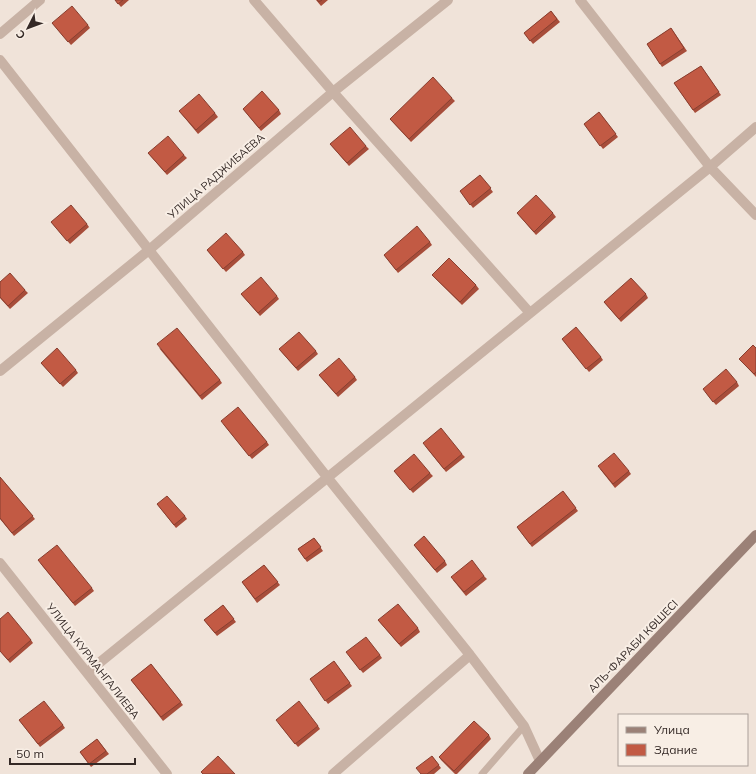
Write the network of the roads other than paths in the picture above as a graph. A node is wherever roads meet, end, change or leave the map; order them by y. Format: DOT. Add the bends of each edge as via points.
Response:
graph roads {
  1 [pos="40,0"];
  2 [pos="254,0"];
  3 [pos="448,0"];
  4 [pos="580,0"];
  5 [pos="0,34"];
  6 [pos="0,60"];
  7 [pos="333,92"];
  8 [pos="756,127"];
  9 [pos="710,167"];
  10 [pos="756,215"];
  11 [pos="149,250"];
  12 [pos="530,312"];
  13 [pos="0,371"];
  14 [pos="327,477"];
  15 [pos="756,535"];
  16 [pos="0,563"];
  17 [pos="470,655"];
  18 [pos="88,672"];
  19 [pos="524,726"];
  20 [pos="540,761"];
  21 [pos="167,774"];
  22 [pos="334,774"];
  23 [pos="482,774"];
  24 [pos="528,774"];
  1 -- 5 [label="street"];
  2 -- 7 [label="street"];
  3 -- 7 [label="street, УЛИЦА РАДЖИБАЕВА"];
  4 -- 9 [label="street"];
  6 -- 11 [label="street"];
  7 -- 11 [label="street, УЛИЦА РАДЖИБАЕВА"];
  7 -- 12 [label="street"];
  8 -- 9 [label="street"];
  9 -- 10 [label="street"];
  9 -- 12 [label="street"];
  11 -- 13 [label="street, УЛИЦА РАДЖИБАЕВА"];
  11 -- 14 [label="street"];
  12 -- 14 [label="street"];
  14 -- 17 [label="street"];
  14 -- 18 [label="street"];
  15 -- 20 [label="main road, АЛЬ-ФАРАБИ КӨШЕСІ"];
  16 -- 18 [label="street, УЛИЦА КУРМАНГАЛИЕВА"];
  17 -- 19 [label="street"];
  17 -- 22 [label="street"];
  18 -- 21 [label="street, УЛИЦА КУРМАНГАЛИЕВА"];
  19 -- 20 [label="street"];
  19 -- 23 [label="lane"];
  20 -- 24 [label="main road, АЛЬ-ФАРАБИ КӨШЕСІ"];
}
